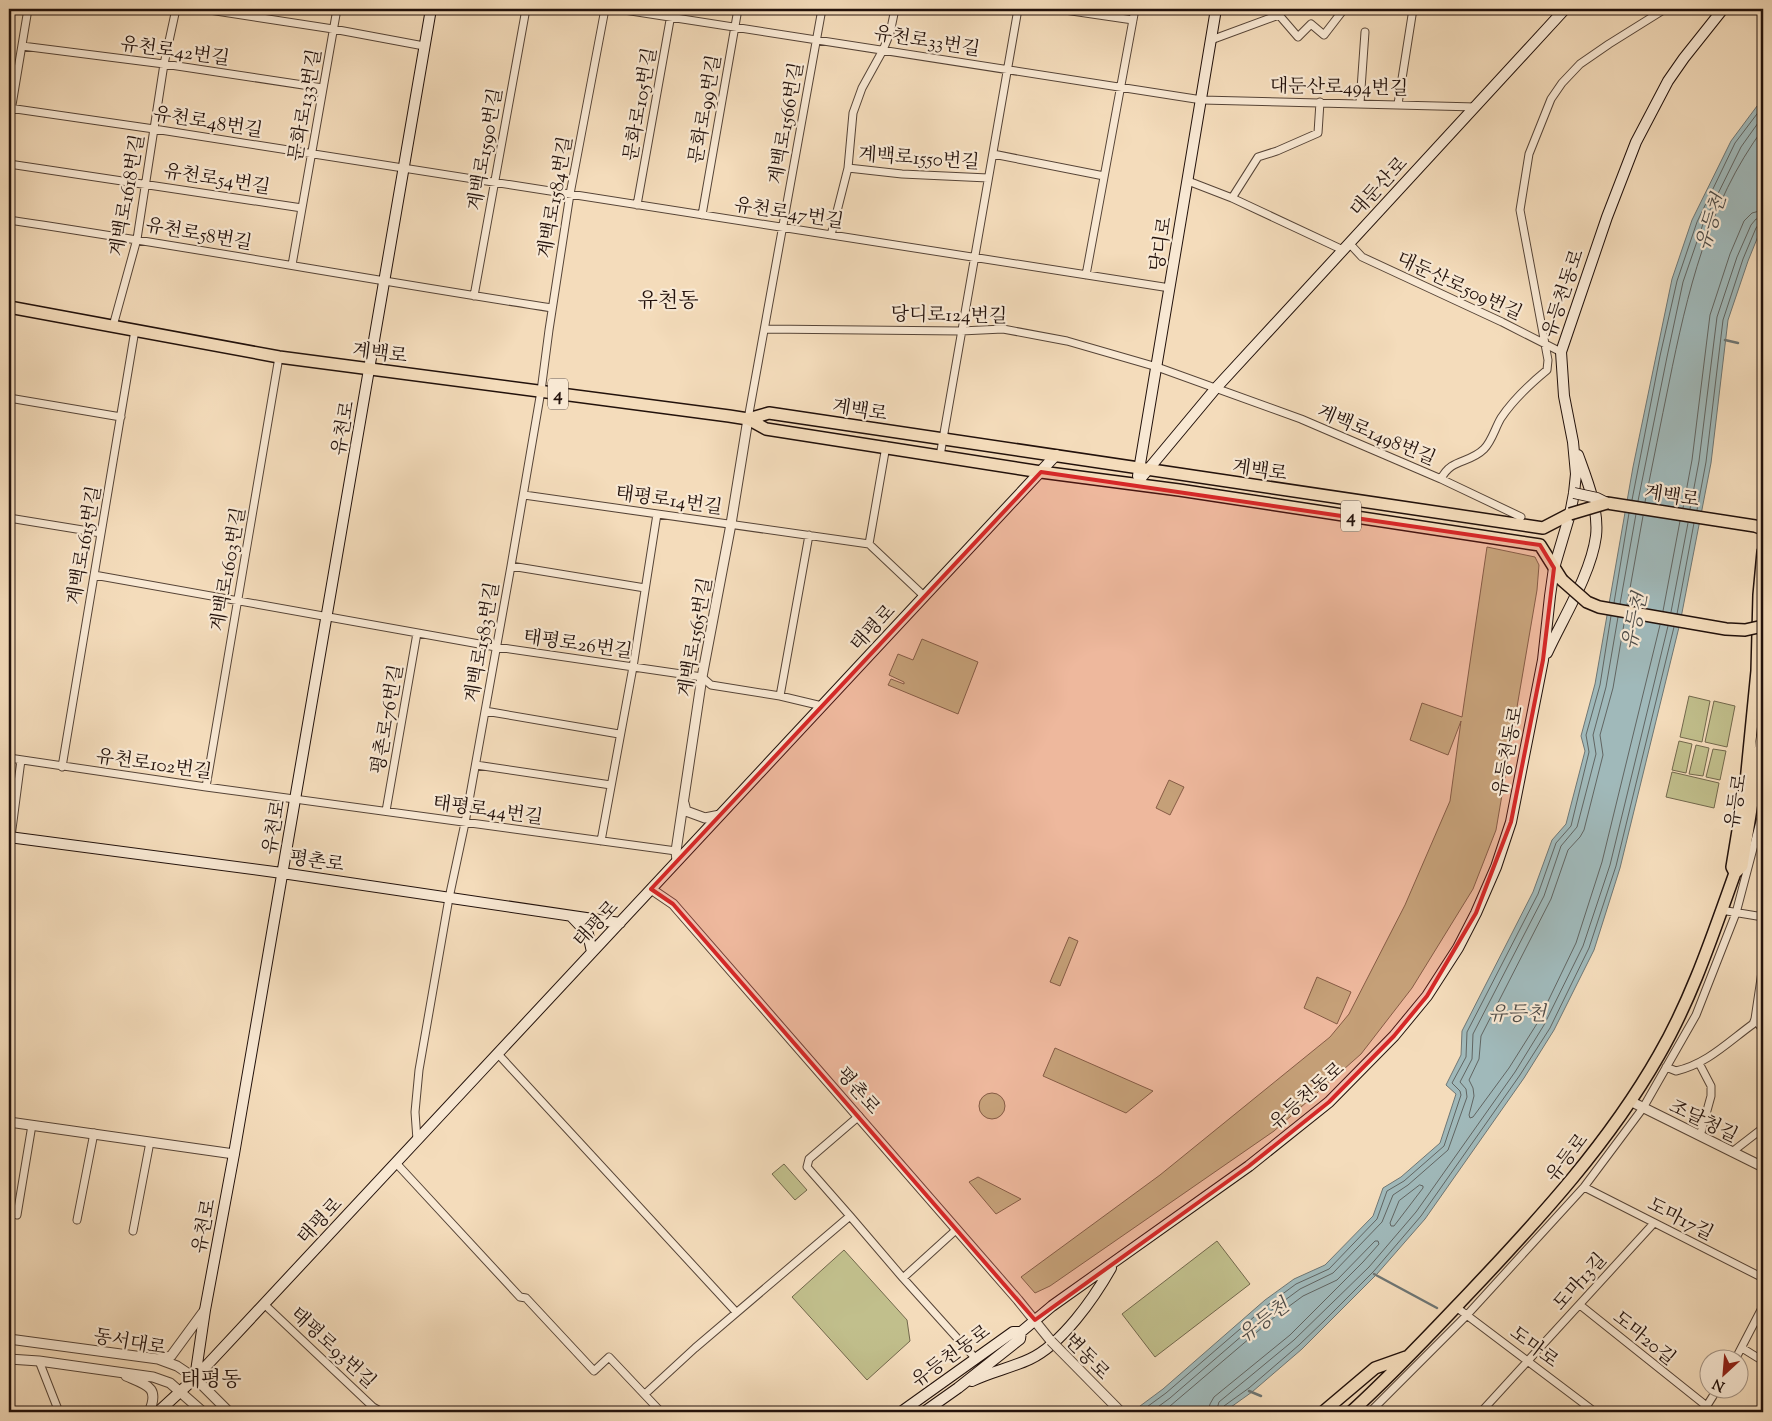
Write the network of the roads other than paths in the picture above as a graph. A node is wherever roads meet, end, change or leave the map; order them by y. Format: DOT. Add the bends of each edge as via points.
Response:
graph roads {
  1 [pos="28,9"];
  2 [pos="176,9"];
  3 [pos="203,9"];
  4 [pos="337,9"];
  5 [pos="431,9"];
  6 [pos="526,9"];
  7 [pos="605,9"];
  8 [pos="618,9"];
  9 [pos="672,9"];
  10 [pos="738,9"];
  11 [pos="822,9"];
  12 [pos="895,9"];
  13 [pos="1018,9"];
  14 [pos="1058,9"];
  15 [pos="1135,9"];
  16 [pos="1216,9"];
  17 [pos="1344,9"];
  18 [pos="1412,9"];
  19 [pos="1565,9"];
  20 [pos="1665,9"];
  21 [pos="1723,9"];
  22 [pos="670,17"];
  23 [pos="1133,20"];
  24 [pos="734,27"];
  25 [pos="333,29"];
  26 [pos="1365,32"];
  27 [pos="816,40"];
  28 [pos="1211,40"];
  29 [pos="22,46"];
  30 [pos="424,46"];
  31 [pos="883,50"];
  32 [pos="164,64"];
  33 [pos="1008,70"];
  34 [pos="1121,87"];
  35 [pos="323,88"];
  36 [pos="1202,100"];
  37 [pos="1320,102"];
  38 [pos="1360,103"];
  39 [pos="1398,104"];
  40 [pos="1476,106"];
  41 [pos="10,108"];
  42 [pos="9,123"];
  43 [pos="154,129"];
  44 [pos="312,154"];
  45 [pos="993,154"];
  46 [pos="9,164"];
  47 [pos="403,168"];
  48 [pos="848,168"];
  49 [pos="1104,176"];
  50 [pos="988,178"];
  51 [pos="1188,181"];
  52 [pos="495,183"];
  53 [pos="146,184"];
  54 [pos="570,194"];
  55 [pos="1232,198"];
  56 [pos="637,205"];
  57 [pos="302,208"];
  58 [pos="702,215"];
  59 [pos="9,220"];
  60 [pos="783,227"];
  61 [pos="831,235"];
  62 [pos="137,239"];
  63 [pos="1346,247"];
  64 [pos="974,257"];
  65 [pos="292,265"];
  66 [pos="1086,274"];
  67 [pos="383,282"];
  68 [pos="1170,288"];
  69 [pos="474,296"];
  70 [pos="9,307"];
  71 [pos="552,308"];
  72 [pos="113,326"];
  73 [pos="766,329"];
  74 [pos="136,330"];
  75 [pos="961,330"];
  76 [pos="1545,344"];
  77 [pos="1561,352"];
  78 [pos="279,357"];
  79 [pos="1156,367"];
  80 [pos="368,368"];
  81 [pos="1216,388"];
  82 [pos="541,391"];
  83 [pos="9,398"];
  84 [pos="121,417"];
  85 [pos="748,419"];
  86 [pos="943,439"];
  87 [pos="1573,442"];
  88 [pos="886,446"];
  89 [pos="1056,455"];
  90 [pos="940,456"];
  91 [pos="1143,470"];
  92 [pos="1041,472"];
  93 [pos="1441,480"];
  94 [pos="1136,484"];
  95 [pos="1574,493"];
  96 [pos="524,495"];
  97 [pos="1607,503"];
  98 [pos="657,514"];
  99 [pos="1570,514"];
  100 [pos="1521,517"];
  101 [pos="9,518"];
  102 [pos="731,524"];
  103 [pos="1763,529"];
  104 [pos="101,533"];
  105 [pos="810,536"];
  106 [pos="869,544"];
  107 [pos="1763,552"];
  108 [pos="511,566"];
  109 [pos="1554,568"];
  110 [pos="94,575"];
  111 [pos="645,588"];
  112 [pos="924,596"];
  113 [pos="238,601"];
  114 [pos="327,617"];
  115 [pos="1763,626"];
  116 [pos="417,633"];
  117 [pos="496,647"];
  118 [pos="1543,660"];
  119 [pos="633,667"];
  120 [pos="702,677"];
  121 [pos="1763,690"];
  122 [pos="780,696"];
  123 [pos="822,706"];
  124 [pos="485,711"];
  125 [pos="1763,732"];
  126 [pos="620,734"];
  127 [pos="9,758"];
  128 [pos="21,760"];
  129 [pos="476,765"];
  130 [pos="62,767"];
  131 [pos="1763,772"];
  132 [pos="1746,782"];
  133 [pos="611,785"];
  134 [pos="206,787"];
  135 [pos="295,800"];
  136 [pos="684,801"];
  137 [pos="386,811"];
  138 [pos="720,815"];
  139 [pos="1763,817"];
  140 [pos="465,823"];
  141 [pos="10,837"];
  142 [pos="1747,839"];
  143 [pos="601,841"];
  144 [pos="9,852"];
  145 [pos="676,856"];
  146 [pos="282,873"];
  147 [pos="1735,873"];
  148 [pos="651,889"];
  149 [pos="449,898"];
  150 [pos="1722,910"];
  151 [pos="1736,913"];
  152 [pos="571,916"];
  153 [pos="1763,917"];
  154 [pos="620,923"];
  155 [pos="592,952"];
  156 [pos="1763,965"];
  157 [pos="1755,1019"];
  158 [pos="1763,1030"];
  159 [pos="498,1054"];
  160 [pos="1699,1063"];
  161 [pos="1666,1067"];
  162 [pos="1630,1101"];
  163 [pos="1643,1108"];
  164 [pos="859,1116"];
  165 [pos="9,1122"];
  166 [pos="32,1125"];
  167 [pos="1763,1128"];
  168 [pos="94,1133"];
  169 [pos="1700,1136"];
  170 [pos="418,1140"];
  171 [pos="150,1142"];
  172 [pos="1732,1152"];
  173 [pos="234,1154"];
  174 [pos="396,1163"];
  175 [pos="1763,1167"];
  176 [pos="1584,1187"];
  177 [pos="17,1215"];
  178 [pos="850,1216"];
  179 [pos="78,1220"];
  180 [pos="1654,1223"];
  181 [pos="956,1229"];
  182 [pos="133,1230"];
  183 [pos="1112,1264"];
  184 [pos="903,1278"];
  185 [pos="1763,1278"];
  186 [pos="264,1304"];
  187 [pos="1580,1305"];
  188 [pos="1763,1306"];
  189 [pos="1456,1307"];
  190 [pos="206,1310"];
  191 [pos="736,1312"];
  192 [pos="1467,1315"];
  193 [pos="1036,1320"];
  194 [pos="1021,1332"];
  195 [pos="9,1340"];
  196 [pos="1742,1348"];
  197 [pos="1750,1353"];
  198 [pos="1410,1355"];
  199 [pos="9,1359"];
  200 [pos="158,1359"];
  201 [pos="976,1359"];
  202 [pos="1528,1360"];
  203 [pos="39,1361"];
  204 [pos="1763,1361"];
  205 [pos="117,1372"];
  206 [pos="195,1378"];
  207 [pos="958,1388"];
  208 [pos="180,1391"];
  209 [pos="645,1394"];
  210 [pos="1712,1398"];
  211 [pos="371,1409"];
  212 [pos="1705,1410"];
  213 [pos="59,1412"];
  214 [pos="149,1412"];
  215 [pos="158,1412"];
  216 [pos="203,1412"];
  217 [pos="229,1412"];
  218 [pos="382,1412"];
  219 [pos="661,1412"];
  220 [pos="901,1412"];
  221 [pos="924,1412"];
  222 [pos="1121,1412"];
  223 [pos="1323,1412"];
  224 [pos="1351,1412"];
  225 [pos="1370,1412"];
  226 [pos="1481,1412"];
  227 [pos="1595,1412"];
  228 [pos="1714,1412"];
  1 -- 29 [label="street"];
  2 -- 32 [label="street, 계백로1618번길"];
  3 -- 25 [label="street"];
  4 -- 25 [label="street, 문화로133번길"];
  5 -- 30 [label="main road, 유천로"];
  6 -- 52 [label="street, 계백로1590번길"];
  7 -- 54 [label="street, 계백로1584번길"];
  8 -- 22 [label="street, 유천로33번길"];
  9 -- 22 [label="street, 문화로105번길"];
  10 -- 24 [label="street, 문화로99번길"];
  11 -- 27 [label="street, 계백로1566번길"];
  12 -- 31 [label="street"];
  13 -- 33 [label="street, 계백로1550번길"];
  14 -- 23 [label="street"];
  15 -- 23 [label="street"];
  16 -- 28 [label="main road, 당디로"];
  17 -- 28 [label="street" via="1324,35 1311,24 1298,37 1279,15"];
  18 -- 39 [label="street"];
  19 -- 40 [label="main road, 대둔산로"];
  20 -- 76 [label="street" via="1580,64 1551,99 1532,147 1520,210"];
  21 -- 77 [label="main road, 유등천동로" via="1668,81 1636,142"];
  22 -- 24 [label="street, 유천로33번길"];
  22 -- 56 [label="street, 문화로105번길"];
  23 -- 34 [label="street"];
  24 -- 27 [label="street, 유천로33번길"];
  24 -- 58 [label="street, 문화로99번길"];
  25 -- 30 [label="street"];
  25 -- 35 [label="street, 문화로133번길"];
  26 -- 38 [label="street"];
  27 -- 31 [label="street, 유천로33번길"];
  27 -- 60 [label="street, 계백로1566번길"];
  28 -- 36 [label="main road, 당디로"];
  29 -- 32 [label="street, 유천로42번길"];
  29 -- 41 [label="street"];
  30 -- 47 [label="main road, 유천로"];
  31 -- 33 [label="street, 유천로33번길"];
  31 -- 48 [label="street" via="862,88 853,114"];
  32 -- 35 [label="street, 유천로42번길"];
  32 -- 43 [label="street, 계백로1618번길"];
  33 -- 34 [label="street, 유천로33번길"];
  33 -- 45 [label="street, 계백로1550번길"];
  34 -- 36 [label="street, 유천로33번길"];
  34 -- 49 [label="street"];
  35 -- 44 [label="street, 문화로133번길"];
  36 -- 37 [label="street, 대둔산로494번길"];
  36 -- 51 [label="main road, 당디로"];
  37 -- 38 [label="street, 대둔산로494번길"];
  37 -- 55 [label="street" via="1318,133 1258,157"];
  38 -- 39 [label="street, 대둔산로494번길"];
  39 -- 40 [label="street, 대둔산로494번길"];
  40 -- 63 [label="main road, 대둔산로"];
  41 -- 42 [label="street"];
  41 -- 43 [label="street, 유천로48번길"];
  43 -- 44 [label="street, 유천로48번길"];
  43 -- 53 [label="street, 계백로1618번길"];
  44 -- 47 [label="street, 유천로48번길"];
  44 -- 57 [label="street, 문화로133번길"];
  45 -- 49 [label="street"];
  45 -- 50 [label="street, 계백로1550번길"];
  46 -- 53 [label="street, 유천로54번길"];
  47 -- 52 [label="street, 유천로47번길"];
  47 -- 67 [label="main road, 유천로"];
  48 -- 50 [label="street, 계백로1550번길"];
  48 -- 61 [label="street"];
  49 -- 66 [label="street"];
  50 -- 64 [label="street, 계백로1550번길"];
  51 -- 55 [label="street, 대둔산로509번길"];
  51 -- 68 [label="main road, 당디로"];
  52 -- 54 [label="street, 유천로47번길"];
  52 -- 69 [label="street, 계백로1590번길"];
  53 -- 57 [label="street, 유천로54번길"];
  53 -- 62 [label="street, 계백로1618번길"];
  54 -- 56 [label="street, 유천로47번길"];
  54 -- 71 [label="street, 계백로1584번길"];
  55 -- 63 [label="street, 대둔산로509번길"];
  56 -- 58 [label="street, 유천로47번길"];
  57 -- 65 [label="street, 문화로133번길"];
  58 -- 60 [label="street, 유천로47번길"];
  59 -- 62 [label="street, 유천로58번길"];
  60 -- 61 [label="street, 유천로47번길"];
  60 -- 73 [label="street, 계백로1566번길"];
  61 -- 64 [label="street, 유천로47번길"];
  62 -- 65 [label="street, 유천로58번길"];
  62 -- 72 [label="street, 계백로1618번길"];
  63 -- 76 [label="street, 대둔산로509번길"];
  63 -- 81 [label="main road, 대둔산로"];
  64 -- 66 [label="street, 유천로47번길"];
  64 -- 75 [label="street, 계백로1550번길"];
  65 -- 67 [label="street, 유천로58번길"];
  66 -- 68 [label="street, 유천로47번길"];
  67 -- 69 [label="street"];
  67 -- 80 [label="main road, 유천로"];
  68 -- 79 [label="main road, 당디로"];
  69 -- 71 [label="street"];
  70 -- 72 [label="main road, 계백로 / 4"];
  71 -- 82 [label="street, 계백로1584번길"];
  72 -- 74 [label="main road, 계백로 / 4"];
  73 -- 75 [label="street, 당디로124번길"];
  73 -- 85 [label="street, 계백로1566번길"];
  74 -- 78 [label="main road, 계백로 / 4"];
  74 -- 84 [label="street, 계백로1615번길"];
  75 -- 79 [label="street, 당디로124번길" via="1003,329 1057,339"];
  75 -- 86 [label="street, 계백로1550번길"];
  76 -- 77 [label="street, 대둔산로509번길"];
  76 -- 93 [label="street" via="1547,370 1531,383 1502,417 1488,445 1466,460 1453,464 1445,470"];
  77 -- 87 [label="main road, 유등천동로" via="1564,396"];
  78 -- 80 [label="main road, 계백로 / 4"];
  78 -- 113 [label="street, 계백로1603번길"];
  79 -- 81 [label="street"];
  79 -- 91 [label="main road, 당디로"];
  80 -- 82 [label="main road, 계백로 / 4"];
  80 -- 114 [label="main road, 유천로"];
  81 -- 91 [label="main road, 대둔산로"];
  81 -- 93 [label="street, 계백로1498번길" via="1301,419"];
  82 -- 85 [label="main road, 계백로 / 4"];
  82 -- 96 [label="street, 계백로1583번길"];
  83 -- 84 [label="street"];
  84 -- 104 [label="street, 계백로1615번길"];
  85 -- 86 [label="main road, 계백로 / 4" via="769,413"];
  85 -- 88 [label="main road, 계백로 / 4" via="766,429"];
  85 -- 102 [label="street, 계백로1565번길"];
  86 -- 89 [label="main road, 계백로 / 4"];
  86 -- 90 [label="street, 계백로1550번길"];
  87 -- 95 [label="main road, 유등천동로"];
  87 -- 118 [label="main road" via="1594,506 1596,535 1591,559"];
  88 -- 90 [label="main road, 계백로 / 4"];
  88 -- 106 [label="street, 계백로"];
  89 -- 91 [label="main road, 계백로 / 4"];
  89 -- 92 [label="main road, 태평로"];
  90 -- 92 [label="main road, 계백로 / 4"];
  91 -- 94 [label="main road, 당디로"];
  91 -- 99 [label="main road, 계백로 / 4" via="1543,528"];
  92 -- 94 [label="main road, 계백로 / 4"];
  92 -- 112 [label="main road, 태평로"];
  93 -- 100 [label="street, 계백로1498번길"];
  94 -- 109 [label="main road, 계백로 / 4" via="1540,545"];
  95 -- 97 [label="main road, bridge"];
  95 -- 99 [label="main road, 유등천동로"];
  96 -- 98 [label="street, 태평로14번길"];
  96 -- 108 [label="street, 계백로1583번길"];
  97 -- 99 [label="main road, 계백로 / 4, bridge"];
  97 -- 103 [label="main road, 계백로 / 4"];
  98 -- 102 [label="street, 태평로14번길"];
  98 -- 111 [label="street"];
  99 -- 109 [label="main road, 유등천동로"];
  101 -- 104 [label="street"];
  102 -- 105 [label="street, 태평로14번길"];
  102 -- 120 [label="street, 계백로1565번길"];
  104 -- 110 [label="street, 계백로1615번길"];
  105 -- 106 [label="street, 태평로14번길"];
  105 -- 122 [label="street"];
  106 -- 112 [label="street"];
  107 -- 132 [label="main road"];
  108 -- 111 [label="street"];
  108 -- 117 [label="street, 계백로1583번길"];
  109 -- 115 [label="main road, 계백로 / 4, bridge" via="1562,580 1599,608 1726,628 1745,630"];
  109 -- 118 [label="main road, 유등천동로"];
  110 -- 113 [label="street, 태평로26번길"];
  110 -- 130 [label="street, 계백로1615번길"];
  111 -- 119 [label="street"];
  112 -- 123 [label="main road, 태평로"];
  113 -- 114 [label="street, 태평로26번길"];
  113 -- 134 [label="street, 계백로1603번길"];
  114 -- 116 [label="street, 태평로26번길"];
  114 -- 135 [label="main road, 유천로"];
  116 -- 117 [label="street, 태평로26번길"];
  116 -- 137 [label="street, 평촌로76번길"];
  117 -- 119 [label="street, 태평로26번길"];
  117 -- 124 [label="street, 계백로1583번길"];
  118 -- 183 [label="main road, 유등천동로" via="1511,822 1496,867 1458,948 1427,996 1394,1036 1329,1102 1249,1166"];
  119 -- 120 [label="street, 태평로26번길"];
  119 -- 126 [label="street"];
  120 -- 122 [label="street, 태평로26번길" via="711,685"];
  120 -- 136 [label="street, 계백로1565번길"];
  121 -- 132 [label="main road"];
  122 -- 123 [label="street, 태평로26번길"];
  123 -- 138 [label="main road, 태평로"];
  124 -- 126 [label="street"];
  124 -- 129 [label="street, 계백로1583번길"];
  125 -- 142 [label="main road, 유등로"];
  126 -- 133 [label="street"];
  127 -- 128 [label="street, 유천로102번길"];
  128 -- 130 [label="street, 유천로102번길"];
  128 -- 141 [label="street"];
  129 -- 133 [label="street"];
  129 -- 140 [label="street, 계백로1583번길"];
  130 -- 134 [label="street, 유천로102번길"];
  131 -- 142 [label="main road" via="1756,814"];
  132 -- 147 [label="main road, 유등로" via="1732,867"];
  133 -- 143 [label="street"];
  134 -- 135 [label="street, 유천로102번길"];
  135 -- 137 [label="street, 태평로44번길"];
  135 -- 146 [label="main road, 유천로"];
  136 -- 138 [label="street" via="686,811 705,818"];
  136 -- 145 [label="street, 계백로1565번길"];
  137 -- 140 [label="street, 태평로44번길"];
  138 -- 145 [label="main road, 태평로"];
  139 -- 151 [label="street"];
  140 -- 143 [label="street, 태평로44번길"];
  140 -- 149 [label="street, 계백로1583번길"];
  141 -- 144 [label="street"];
  141 -- 146 [label="main road, 평촌로"];
  142 -- 147 [label="main road, 유등로" via="1742,866"];
  143 -- 145 [label="street, 태평로44번길"];
  145 -- 148 [label="main road, 태평로"];
  146 -- 149 [label="main road, 평촌로"];
  146 -- 173 [label="main road, 유천로"];
  147 -- 150 [label="main road, 유등로"];
  148 -- 154 [label="main road, 태평로"];
  148 -- 164 [label="street, 평촌로" via="673,904"];
  149 -- 152 [label="main road, 평촌로"];
  149 -- 170 [label="street, 계백로1583번길" via="419,1070 414,1112"];
  150 -- 151 [label="street"];
  150 -- 162 [label="main road, 유등로" via="1689,994 1660,1054"];
  151 -- 153 [label="street"];
  151 -- 161 [label="street" via="1696,1015"];
  152 -- 154 [label="main road, 평촌로"];
  152 -- 155 [label="main road" via="588,934"];
  154 -- 155 [label="main road, 태평로"];
  155 -- 159 [label="main road, 태평로"];
  156 -- 157 [label="street"];
  157 -- 158 [label="street"];
  157 -- 160 [label="street" via="1753,1024"];
  159 -- 170 [label="main road, 태평로"];
  159 -- 191 [label="street"];
  160 -- 161 [label="street" via="1676,1072"];
  160 -- 169 [label="street" via="1711,1086"];
  161 -- 163 [label="street"];
  162 -- 163 [label="street, 조달청길"];
  162 -- 189 [label="main road, 유등로" via="1574,1178"];
  163 -- 169 [label="street, 조달청길"];
  163 -- 176 [label="street"];
  164 -- 178 [label="street" via="809,1159 807,1166"];
  164 -- 181 [label="street, 평촌로"];
  165 -- 166 [label="street"];
  166 -- 168 [label="street"];
  166 -- 177 [label="street"];
  167 -- 172 [label="street"];
  168 -- 171 [label="street"];
  168 -- 179 [label="street"];
  169 -- 172 [label="street, 조달청길"];
  170 -- 174 [label="main road, 태평로"];
  171 -- 173 [label="street"];
  171 -- 182 [label="street"];
  172 -- 175 [label="street, 조달청길"];
  173 -- 190 [label="main road, 유천로"];
  174 -- 186 [label="main road, 태평로"];
  174 -- 209 [label="street" via="520,1297 526,1298 594,1371 609,1357"];
  176 -- 180 [label="street, 도마17길"];
  176 -- 192 [label="street"];
  178 -- 184 [label="street"];
  178 -- 191 [label="street"];
  180 -- 185 [label="street, 도마17길"];
  180 -- 187 [label="street, 도마13길"];
  181 -- 184 [label="street"];
  181 -- 193 [label="street, 평촌로"];
  183 -- 193 [label="main road, 유등천동로"];
  183 -- 207 [label="main road" via="1081,1312 1052,1343 1031,1359"];
  184 -- 201 [label="street"];
  186 -- 206 [label="main road, 태평로"];
  186 -- 211 [label="street, 태평로93번길"];
  187 -- 202 [label="street, 도마13길"];
  187 -- 212 [label="street, 도마20길"];
  188 -- 196 [label="street"];
  189 -- 192 [label="street, 도마로"];
  189 -- 198 [label="main road, 유등로"];
  190 -- 200 [label="street" via="171,1356"];
  190 -- 206 [label="main road, 유천로"];
  191 -- 209 [label="street"];
  192 -- 202 [label="street, 도마로"];
  192 -- 225 [label="street"];
  193 -- 194 [label="main road, 유등천동로"];
  193 -- 222 [label="street, 변동로, bridge" via="1051,1341"];
  194 -- 201 [label="main road, 유등천동로" via="1013,1332"];
  194 -- 207 [label="main road, 유등천동로" via="1020,1339"];
  195 -- 200 [label="street, 동서대로"];
  197 -- 204 [label="street"];
  198 -- 223 [label="main road" via="1375,1368"];
  198 -- 224 [label="main road, 유등로"];
  199 -- 203 [label="street, 동서대로"];
  200 -- 206 [label="street, 동서대로"];
  201 -- 220 [label="main road, 유등천동로"];
  202 -- 226 [label="street, 도마13길"];
  202 -- 227 [label="street, 도마로"];
  203 -- 205 [label="street, 동서대로"];
  203 -- 213 [label="street"];
  205 -- 208 [label="street, 동서대로" via="170,1382"];
  205 -- 214 [label="street" via="150,1387 154,1402"];
  206 -- 208 [label="main road, 태평로"];
  206 -- 217 [label="street, 동서대로"];
  207 -- 221 [label="main road, 유등천동로"];
  208 -- 215 [label="main road, 태평로"];
  208 -- 216 [label="street, 동서대로"];
  209 -- 219 [label="street"];
  210 -- 212 [label="street"];
  211 -- 218 [label="street, 태평로93번길"];
  212 -- 228 [label="street, 도마20길"];
}
